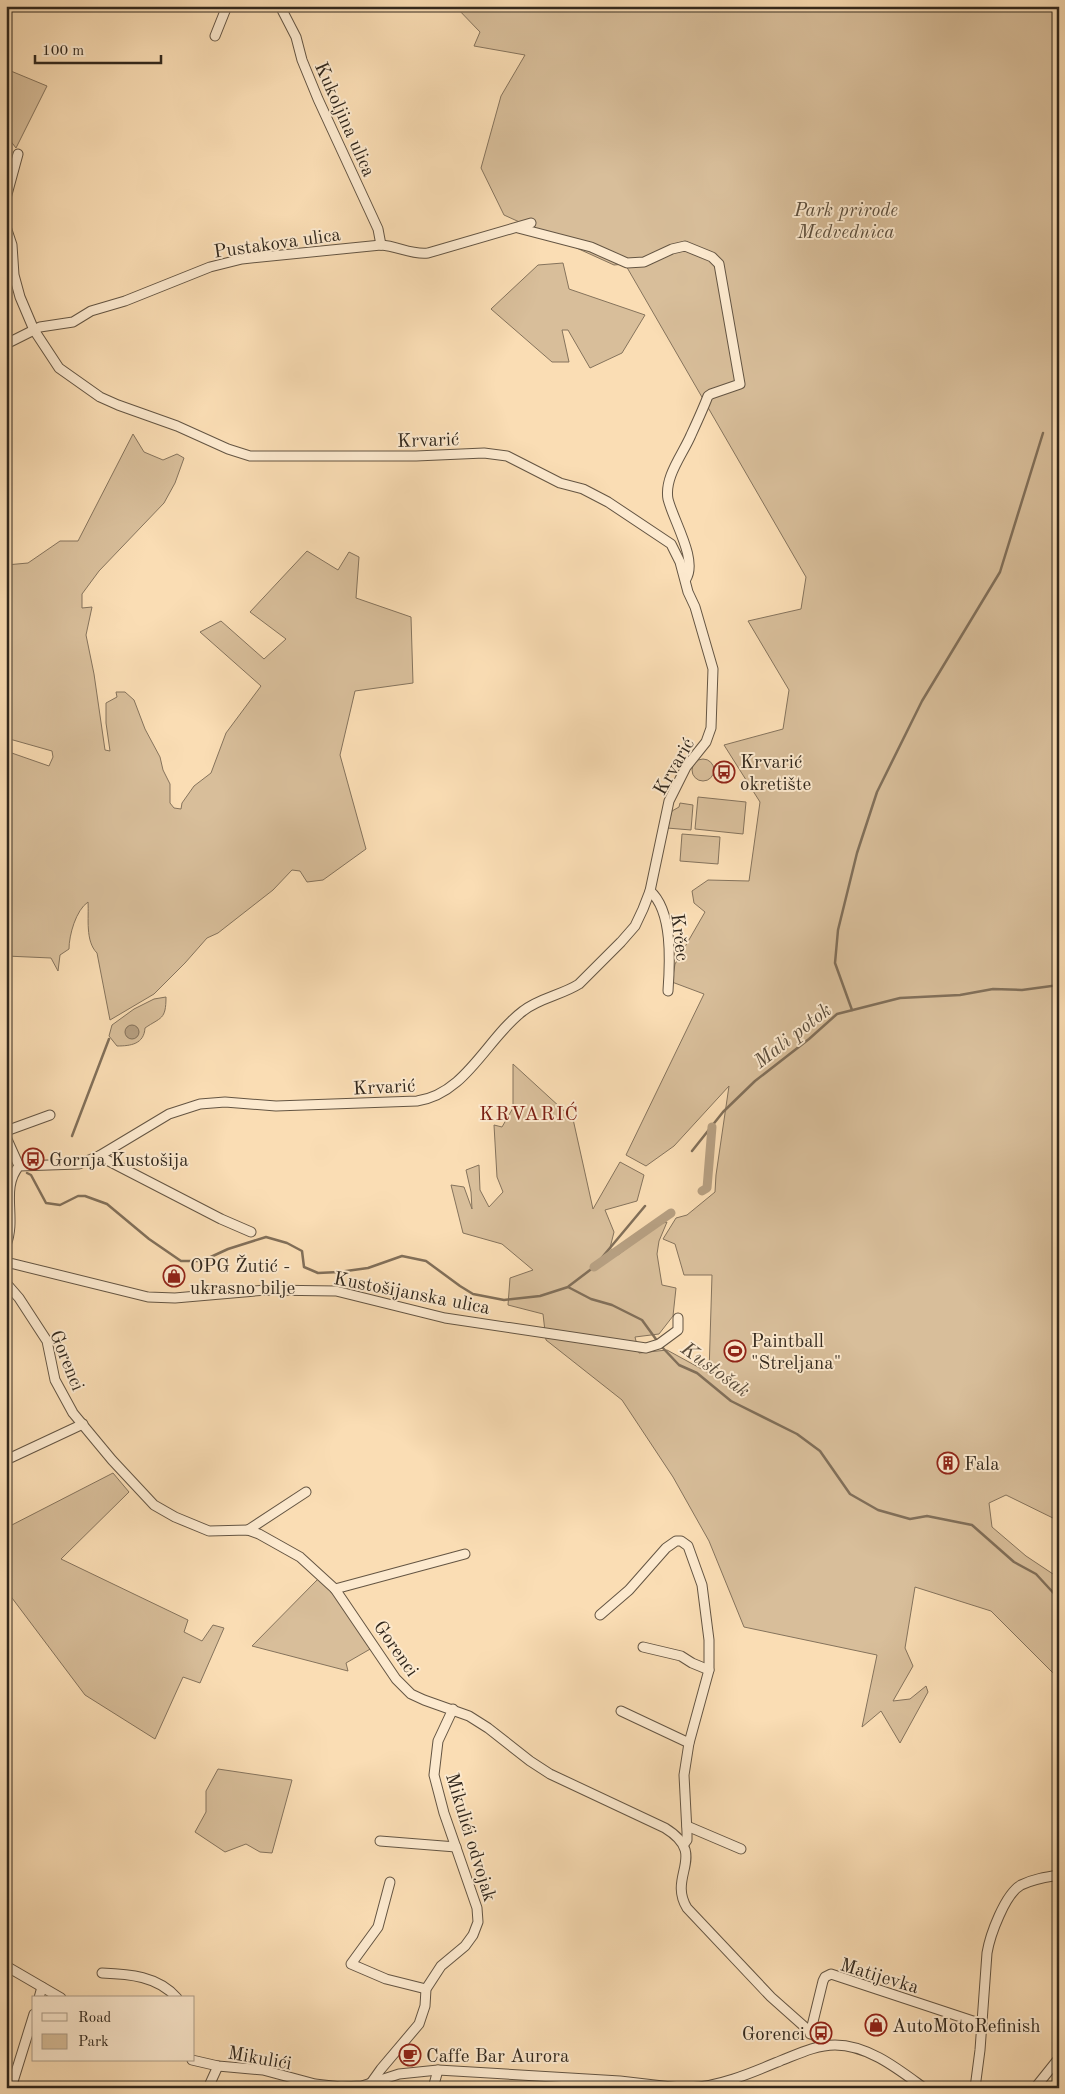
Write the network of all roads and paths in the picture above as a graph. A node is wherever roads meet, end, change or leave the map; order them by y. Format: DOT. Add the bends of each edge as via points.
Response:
graph roads {
  1 [pos="227,6"];
  2 [pos="280,6"];
  3 [pos="215,36"];
  4 [pos="18,154"];
  5 [pos="6,198"];
  6 [pos="531,223"];
  7 [pos="6,228"];
  8 [pos="518,228"];
  9 [pos="381,245"];
  10 [pos="34,330"];
  11 [pos="6,344"];
  12 [pos="686,579"];
  13 [pos="650,891"];
  14 [pos="668,991"];
  15 [pos="50,1115"];
  16 [pos="6,1131"];
  17 [pos="6,1137"];
  18 [pos="99,1156"];
  19 [pos="19,1166"];
  20 [pos="251,1232"];
  21 [pos="6,1245"];
  22 [pos="6,1262"];
  23 [pos="6,1283"];
  24 [pos="678,1318"];
  25 [pos="83,1424"];
  26 [pos="6,1460"];
  27 [pos="306,1492"];
  28 [pos="248,1530"];
  29 [pos="465,1554"];
  30 [pos="335,1589"];
  31 [pos="600,1615"];
  32 [pos="643,1647"];
  33 [pos="708,1670"];
  34 [pos="453,1709"];
  35 [pos="621,1711"];
  36 [pos="689,1743"];
  37 [pos="687,1826"];
  38 [pos="380,1841"];
  39 [pos="684,1844"];
  40 [pos="456,1847"];
  41 [pos="741,1849"];
  42 [pos="1059,1875"];
  43 [pos="390,1882"];
  44 [pos="6,1966"];
  45 [pos="102,1973"];
  46 [pos="42,1986"];
  47 [pos="426,1989"];
  48 [pos="40,1996"];
  49 [pos="59,1996"];
  50 [pos="175,1996"];
  51 [pos="32,2020"];
  52 [pos="982,2024"];
  53 [pos="810,2034"];
  54 [pos="825,2045"];
  55 [pos="1059,2058"];
  56 [pos="195,2061"];
  57 [pos="218,2066"];
  58 [pos="438,2070"];
  59 [pos="371,2083"];
  60 [pos="329,2087"];
  61 [pos="11,2088"];
  62 [pos="208,2088"];
  63 [pos="433,2088"];
  64 [pos="680,2088"];
  65 [pos="689,2088"];
  66 [pos="924,2088"];
  67 [pos="975,2088"];
  68 [pos="1035,2088"];
  1 -- 3 [label="street"];
  2 -- 9 [label="street, Kukoljina ulica" via="296,37 318,99 378,229"];
  4 -- 5 [label="street"];
  6 -- 8 [label="street, Pustakova ulica"];
  7 -- 10 [label="street, Krvarić" via="12,245 16,286"];
  8 -- 9 [label="street, Pustakova ulica" via="428,253"];
  8 -- 12 [label="street" via="590,247 627,263 644,262 684,246 712,257 719,264 740,384 708,396 670,479 668,498 687,551"];
  9 -- 10 [label="street, Pustakova ulica" via="222,263 91,311 73,322"];
  10 -- 11 [label="street, Pustakova ulica"];
  10 -- 12 [label="street, Krvarić" via="59,368 100,397 250,456 484,453 506,456 608,502 671,544"];
  12 -- 13 [label="street, Krvarić" via="713,669 711,728 706,742 686,767 669,800"];
  13 -- 14 [label="street, Krčec" via="662,910 666,930 670,961"];
  13 -- 18 [label="street, Krvarić" via="634,926 587,976 568,991 524,1010 459,1079 430,1099 276,1106 225,1102 200,1104 169,1114"];
  15 -- 16 [label="street"];
  17 -- 19 [label="street"];
  18 -- 19 [label="street, Krvarić" via="79,1164"];
  18 -- 20 [label="street"];
  19 -- 21 [label="street" via="10,1178 11,1223"];
  22 -- 24 [label="street, Kustošijanska ulica" via="148,1297 175,1298 266,1290 336,1291 445,1318 646,1348 659,1344 678,1330"];
  23 -- 25 [label="street, Gorenci" via="47,1341 55,1380"];
  25 -- 26 [label="street"];
  25 -- 28 [label="street, Gorenci" via="128,1478 159,1508 209,1531"];
  27 -- 28 [label="street"];
  28 -- 30 [label="street, Gorenci" via="300,1557"];
  29 -- 30 [label="street"];
  30 -- 34 [label="street, Gorenci" via="400,1684 411,1694"];
  31 -- 33 [label="street" via="629,1590 666,1548 676,1541 685,1542 704,1592 709,1640"];
  32 -- 33 [label="street" via="681,1656"];
  33 -- 36 [label="street"];
  34 -- 39 [label="street, Gorenci" via="488,1728 550,1774 665,1828"];
  34 -- 40 [label="street, Mikulići odvojak" via="438,1741 434,1774"];
  35 -- 36 [label="street"];
  36 -- 37 [label="street" via="684,1781"];
  37 -- 39 [label="street"];
  37 -- 41 [label="street"];
  38 -- 40 [label="street"];
  39 -- 53 [label="street" via="686,1858 681,1890 687,1908"];
  40 -- 47 [label="street, Mikulići odvojak" via="477,1908 478,1922 469,1942 441,1966"];
  42 -- 52 [label="street" via="1019,1886 1006,1903 987,1948"];
  43 -- 47 [label="street" via="378,1927 351,1964 386,1979"];
  44 -- 46 [label="street"];
  45 -- 50 [label="street" via="143,1977"];
  46 -- 48 [label="street"];
  46 -- 49 [label="street"];
  47 -- 59 [label="street, Mikulići odvojak" via="419,2024"];
  51 -- 61 [label="street"];
  52 -- 53 [label="street, Matijevka" via="831,1974 823,1981"];
  52 -- 67 [label="street"];
  53 -- 54 [label="street"];
  54 -- 65 [label="street" via="728,2081"];
  54 -- 66 [label="street" via="846,2046 878,2057"];
  55 -- 68 [label="street"];
  56 -- 57 [label="street, Mikulići"];
  57 -- 60 [label="street, Mikulići" via="263,2070"];
  57 -- 62 [label="street"];
  58 -- 59 [label="street, Mikulići" via="399,2074"];
  58 -- 63 [label="street"];
  58 -- 64 [label="street, Mikulići" via="620,2081"];
  59 -- 60 [label="street, Mikulići"];
}
